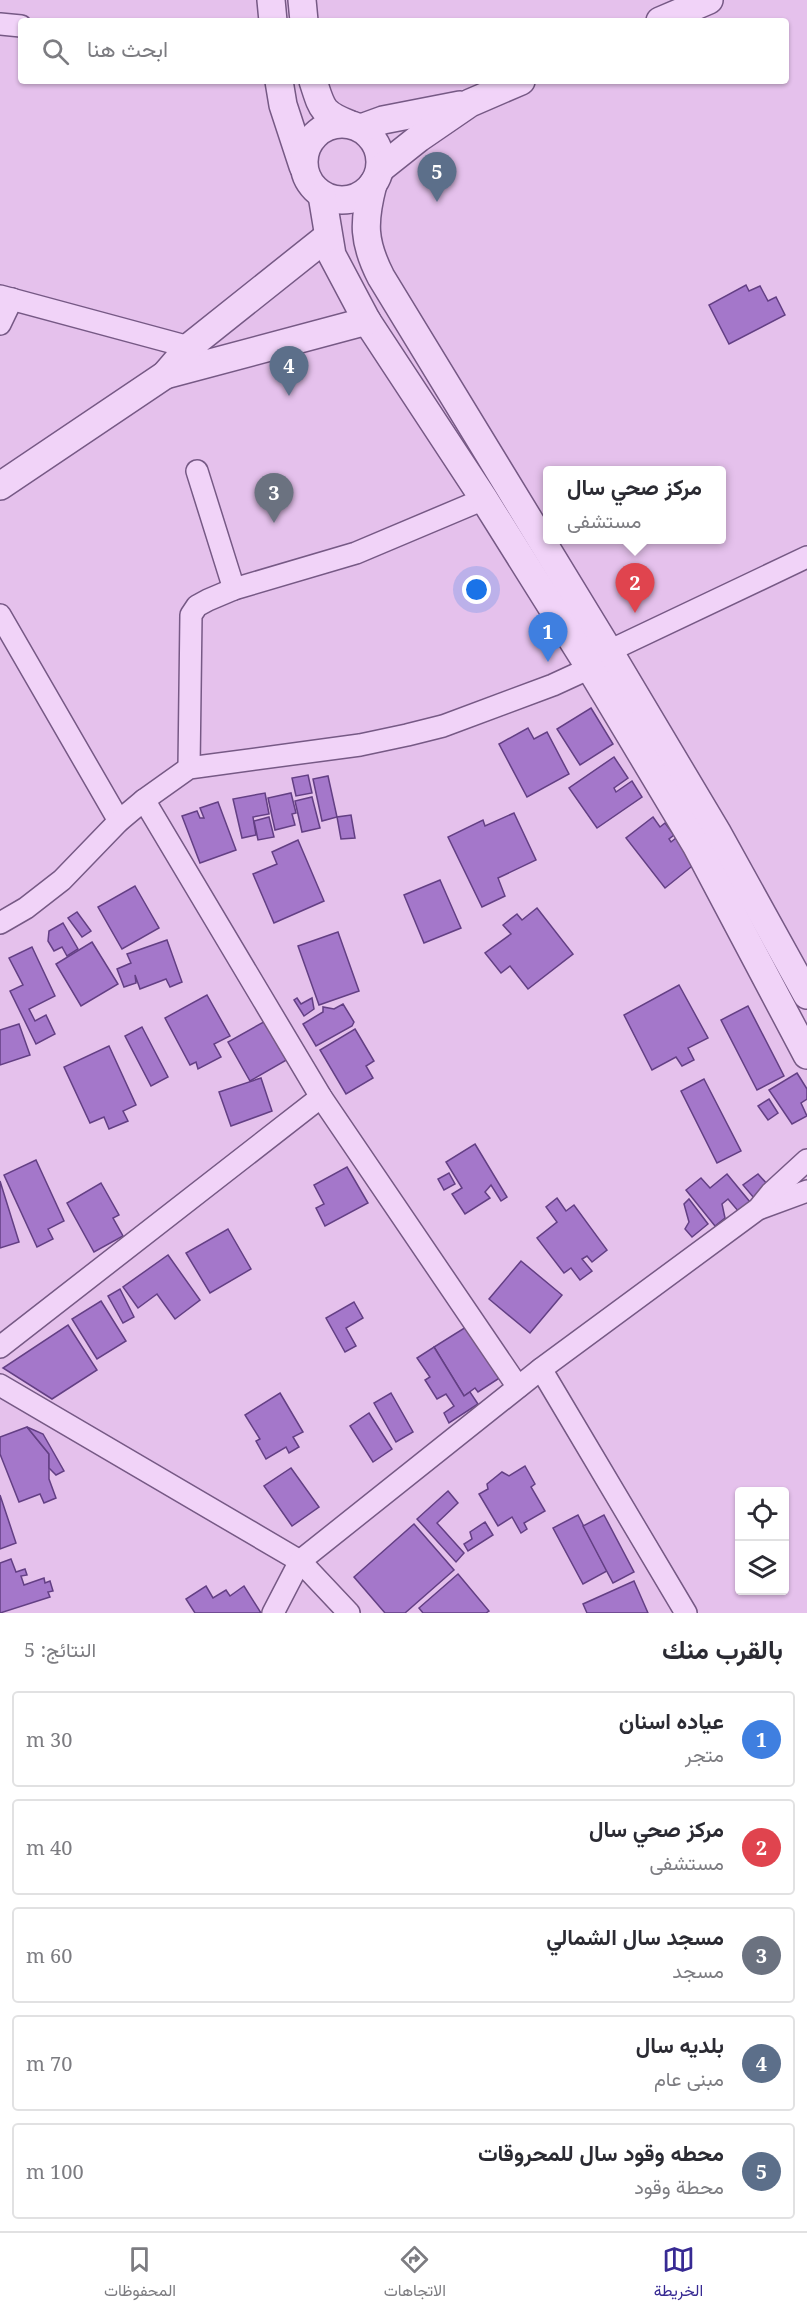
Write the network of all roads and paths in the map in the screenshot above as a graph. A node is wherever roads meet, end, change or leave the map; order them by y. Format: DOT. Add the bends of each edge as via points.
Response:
graph roads {
  1 [pos="271,0"];
  2 [pos="302,0"];
  3 [pos="709,0"];
  4 [pos="273,18"];
  5 [pos="304,18"];
  6 [pos="667,18"];
  7 [pos="0,24"];
  8 [pos="18,26"];
  9 [pos="280,84"];
  10 [pos="314,84"];
  11 [pos="514,84"];
  12 [pos="470,103"];
  13 [pos="355,126"];
  14 [pos="303,166"];
  15 [pos="376,177"];
  16 [pos="322,195"];
  17 [pos="327,237"];
  18 [pos="6,297"];
  19 [pos="367,321"];
  20 [pos="0,324"];
  21 [pos="189,347"];
  22 [pos="211,363"];
  23 [pos="165,375"];
  24 [pos="450,389"];
  25 [pos="422,404"];
  26 [pos="197,471"];
  27 [pos="0,486"];
  28 [pos="484,499"];
  29 [pos="807,557"];
  30 [pos="234,590"];
  31 [pos="1,617"];
  32 [pos="599,659"];
  33 [pos="189,768"];
  34 [pos="144,800"];
  35 [pos="119,821"];
  36 [pos="0,923"];
  37 [pos="807,995"];
  38 [pos="807,1055"];
  39 [pos="321,1097"];
  40 [pos="807,1160"];
  41 [pos="807,1191"];
  42 [pos="758,1209"];
  43 [pos="0,1347"];
  44 [pos="541,1369"];
  45 [pos="0,1385"];
  46 [pos="518,1387"];
  47 [pos="300,1561"];
  48 [pos="273,1613"];
  49 [pos="349,1613"];
  50 [pos="686,1613"];
  1 -- 4 [label="street"];
  2 -- 5 [label="street"];
  3 -- 6 [label="street"];
  7 -- 8 [label="street"];
  9 -- 14 [label="street"];
  10 -- 13 [label="street" via="329,116"];
  11 -- 12 [label="street"];
  12 -- 13 [label="street"];
  12 -- 15 [label="street" via="419,138"];
  13 -- 14 [label="street" via="331,125 315,134 305,148"];
  13 -- 15 [label="street" via="372,139 379,153"];
  14 -- 16 [label="street" via="309,183"];
  15 -- 16 [label="street" via="363,195 350,200 335,201"];
  15 -- 24 [label="street" via="365,217 371,258"];
  16 -- 17 [label="street"];
  17 -- 19 [label="street" via="332,255"];
  17 -- 21 [label="street"];
  18 -- 20 [label="street"];
  18 -- 21 [label="street"];
  19 -- 22 [label="street"];
  19 -- 25 [label="street"];
  21 -- 22 [label="street"];
  21 -- 23 [label="street"];
  22 -- 23 [label="street"];
  23 -- 27 [label="street"];
  24 -- 25 [label="street"];
  24 -- 32 [label="street"];
  25 -- 28 [label="street"];
  26 -- 30 [label="street"];
  28 -- 30 [label="street" via="356,553"];
  28 -- 32 [label="street"];
  29 -- 32 [label="street"];
  30 -- 33 [label="street" via="202,603 191,615"];
  31 -- 35 [label="street"];
  32 -- 33 [label="street" via="553,685 443,726 360,745"];
  32 -- 37 [label="street" via="718,834"];
  32 -- 38 [label="street"];
  33 -- 34 [label="street"];
  34 -- 35 [label="street"];
  34 -- 39 [label="street"];
  35 -- 36 [label="street" via="62,880 27,908"];
  39 -- 43 [label="street"];
  39 -- 46 [label="street"];
  40 -- 42 [label="street"];
  41 -- 42 [label="street"];
  42 -- 44 [label="street"];
  44 -- 46 [label="street"];
  44 -- 50 [label="street"];
  45 -- 47 [label="street"];
  46 -- 47 [label="street"];
  47 -- 48 [label="street"];
  47 -- 49 [label="street"];
}
